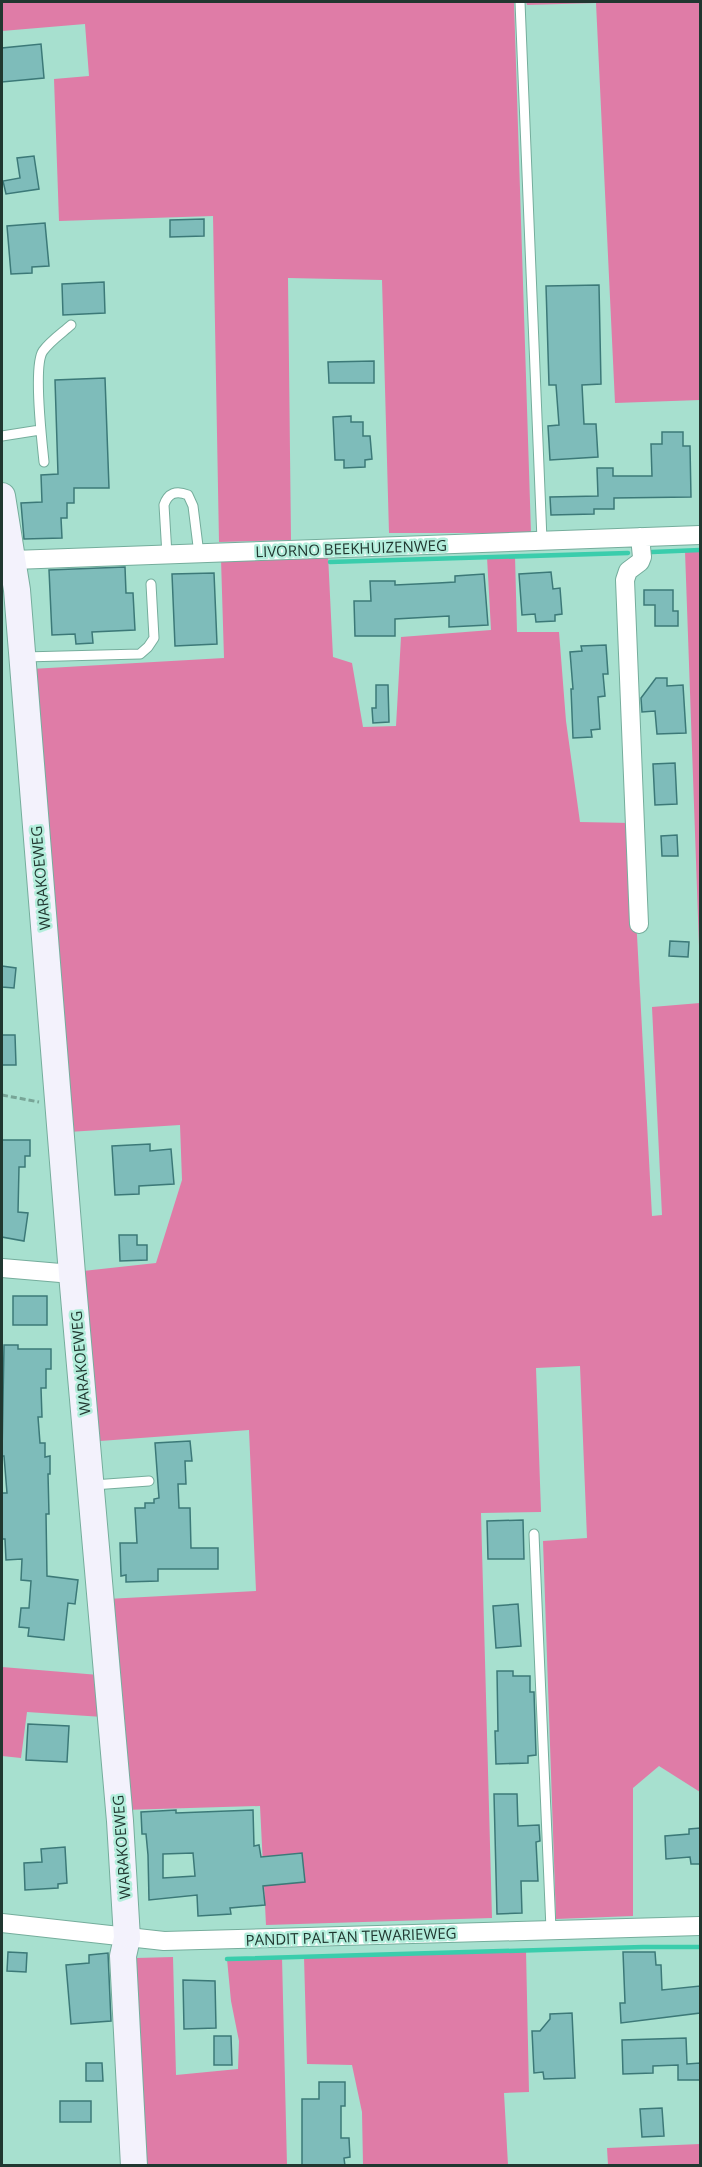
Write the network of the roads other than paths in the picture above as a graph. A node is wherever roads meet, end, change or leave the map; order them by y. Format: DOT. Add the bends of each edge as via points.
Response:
graph roads {
  1 [pos="520,2"];
  2 [pos="71,325"];
  3 [pos="40,430"];
  4 [pos="2,436"];
  5 [pos="44,462"];
  6 [pos="2,496"];
  7 [pos="700,535"];
  8 [pos="640,537"];
  9 [pos="542,540"];
  10 [pos="199,554"];
  11 [pos="167,555"];
  12 [pos="7,559"];
  13 [pos="151,584"];
  14 [pos="22,657"];
  15 [pos="639,924"];
  16 [pos="2,1268"];
  17 [pos="72,1274"];
  18 [pos="149,1481"];
  19 [pos="91,1485"];
  20 [pos="534,1534"];
  21 [pos="2,1923"];
  22 [pos="700,1926"];
  23 [pos="551,1929"];
  24 [pos="127,1938"];
  25 [pos="134,2166"];
  1 -- 9 [label="lane"];
  2 -- 3 [label="lane" via="42,352"];
  3 -- 4 [label="lane"];
  3 -- 5 [label="lane"];
  6 -- 12 [label="street, WARAKOEWEG"];
  7 -- 8 [label="street, LIVORNO BEEKHUIZENWEG"];
  8 -- 9 [label="street, LIVORNO BEEKHUIZENWEG"];
  8 -- 15 [label="street" via="642,557 625,580"];
  9 -- 10 [label="street, LIVORNO BEEKHUIZENWEG"];
  10 -- 11 [label="street, LIVORNO BEEKHUIZENWEG"];
  10 -- 11 [label="lane" via="193,506 188,495 181,492 171,493 164,505"];
  11 -- 12 [label="street, LIVORNO BEEKHUIZENWEG"];
  12 -- 14 [label="street, WARAKOEWEG"];
  13 -- 14 [label="lane" via="154,638 140,654"];
  14 -- 17 [label="street, WARAKOEWEG"];
  16 -- 17 [label="street"];
  17 -- 19 [label="street, WARAKOEWEG"];
  18 -- 19 [label="lane"];
  19 -- 24 [label="street, WARAKOEWEG"];
  20 -- 23 [label="lane"];
  21 -- 24 [label="street, PANDIT PALTAN TEWARIEWEG"];
  22 -- 23 [label="street, PANDIT PALTAN TEWARIEWEG"];
  23 -- 24 [label="street, PANDIT PALTAN TEWARIEWEG" via="164,1941"];
  24 -- 25 [label="street, WARAKOEWEG" via="123,1956"];
}
